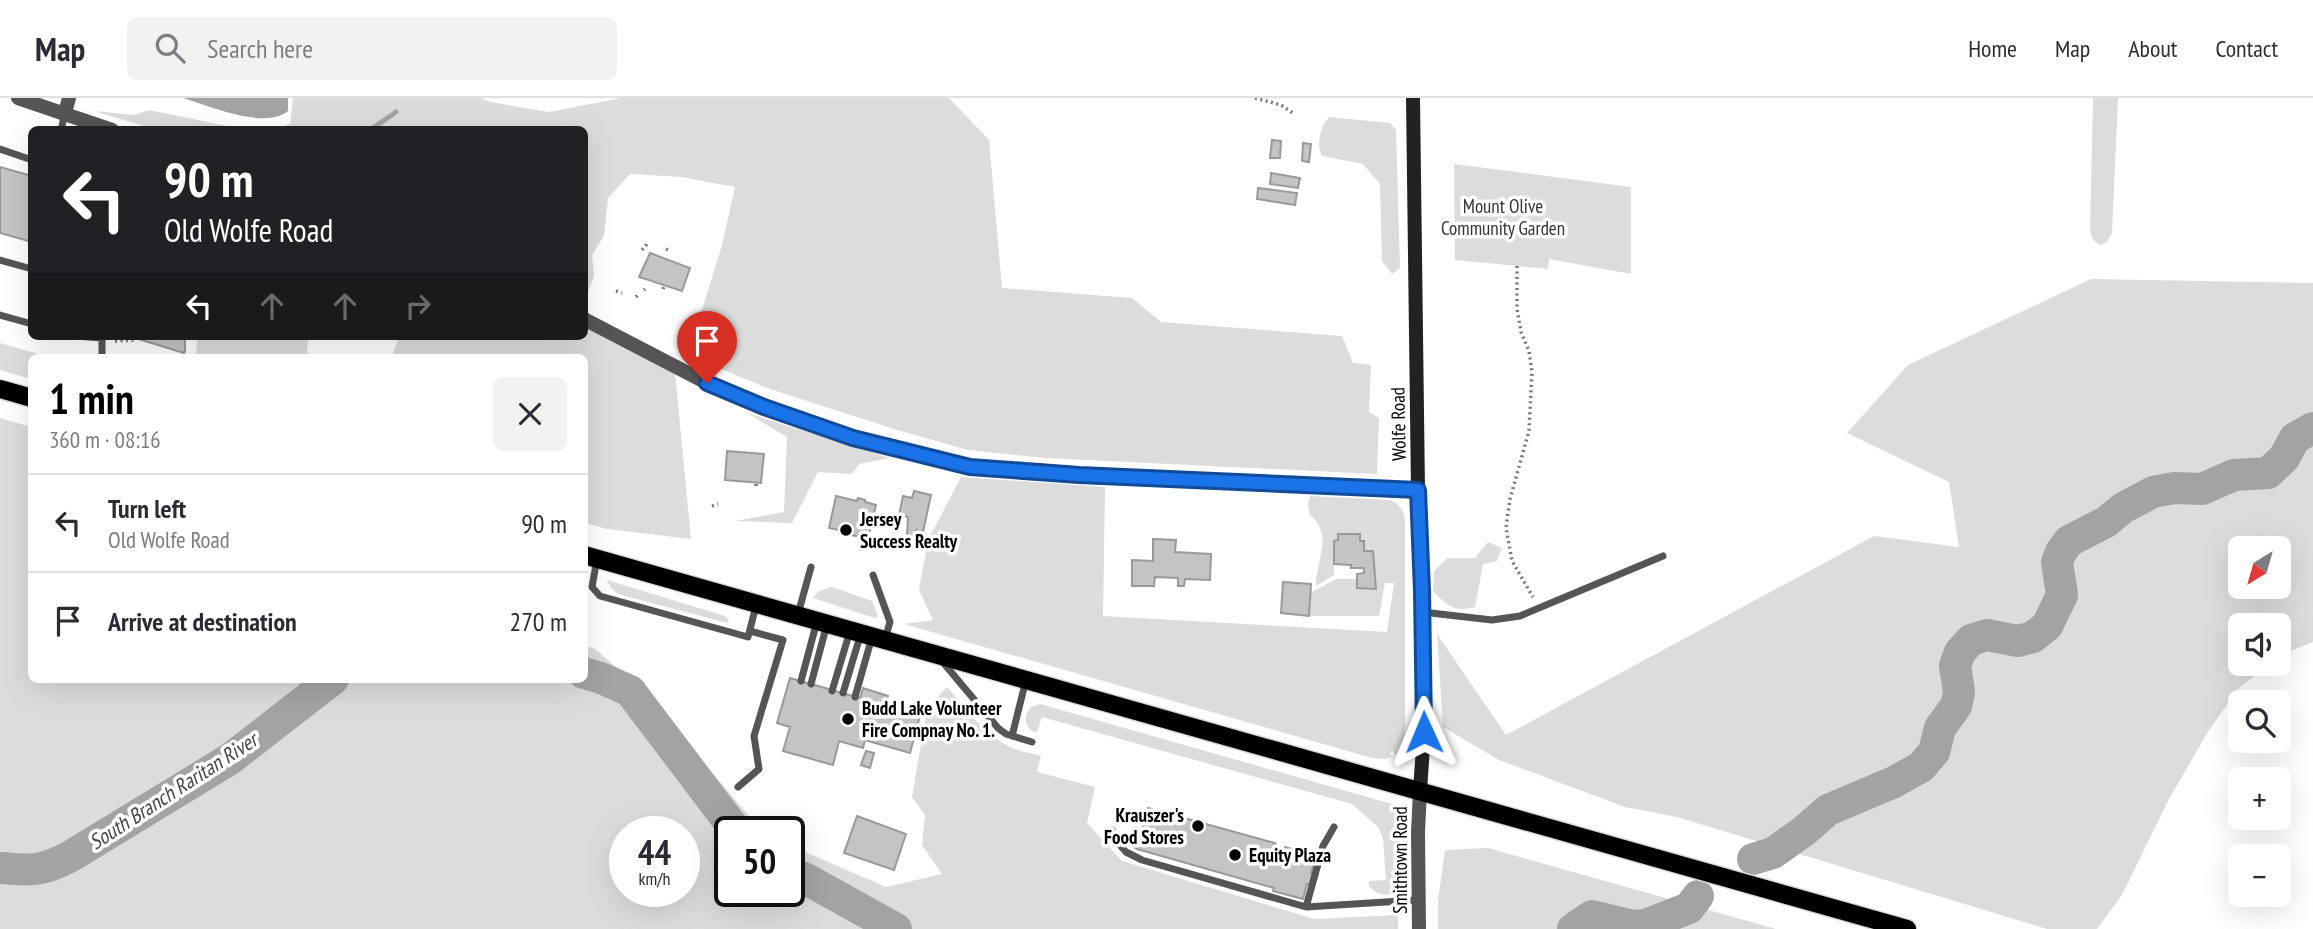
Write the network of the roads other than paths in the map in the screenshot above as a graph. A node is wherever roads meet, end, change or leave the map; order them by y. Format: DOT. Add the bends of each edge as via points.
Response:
graph roads {
  1 [pos="18,98"];
  2 [pos="1413,98"];
  3 [pos="67,105"];
  4 [pos="62,126"];
  5 [pos="104,126"];
  6 [pos="0,149"];
  7 [pos="28,159"];
  8 [pos="0,260"];
  9 [pos="28,268"];
  10 [pos="0,315"];
  11 [pos="588,321"];
  12 [pos="28,323"];
  13 [pos="0,389"];
  14 [pos="28,397"];
  15 [pos="1418,490"];
  16 [pos="1663,556"];
  17 [pos="591,557"];
  18 [pos="810,567"];
  19 [pos="873,575"];
  20 [pos="757,604"];
  21 [pos="1422,612"];
  22 [pos="797,615"];
  23 [pos="822,622"];
  24 [pos="750,631"];
  25 [pos="867,635"];
  26 [pos="936,654"];
  27 [pos="1026,680"];
  28 [pos="801,681"];
  29 [pos="811,684"];
  30 [pos="832,691"];
  31 [pos="843,693"];
  32 [pos="855,697"];
  33 [pos="1012,736"];
  34 [pos="1032,742"];
  35 [pos="738,787"];
  36 [pos="1420,791"];
  37 [pos="1334,827"];
  38 [pos="1112,830"];
  39 [pos="1419,900"];
  40 [pos="1306,908"];
  41 [pos="1419,929"];
  42 [pos="1907,929"];
  1 -- 3 [label="street"];
  2 -- 15 [label="main road, Wolfe Road"];
  3 -- 4 [label="lane"];
  3 -- 5 [label="street"];
  6 -- 7 [label="lane"];
  8 -- 9 [label="lane"];
  10 -- 12 [label="lane"];
  11 -- 15 [label="street" via="764,407 853,438 970,467"];
  13 -- 14 [label="main road"];
  15 -- 21 [label="main road, Wolfe Road"];
  16 -- 21 [label="lane" via="1520,616 1492,620"];
  17 -- 20 [label="main road"];
  17 -- 24 [label="lane" via="592,587 600,596 748,637"];
  18 -- 22 [label="lane"];
  19 -- 25 [label="lane" via="890,622"];
  20 -- 22 [label="main road"];
  20 -- 24 [label="lane"];
  21 -- 36 [label="main road, Wolfe Road"];
  22 -- 23 [label="main road"];
  23 -- 25 [label="main road"];
  23 -- 28 [label="lane"];
  23 -- 29 [label="lane"];
  24 -- 35 [label="lane" via="783,640 754,736 759,769"];
  25 -- 26 [label="main road"];
  25 -- 30 [label="lane"];
  25 -- 31 [label="lane"];
  25 -- 32 [label="lane"];
  26 -- 27 [label="main road"];
  26 -- 33 [label="lane" via="998,728"];
  27 -- 33 [label="lane"];
  27 -- 36 [label="main road"];
  33 -- 34 [label="lane"];
  36 -- 39 [label="street, Smithtown Road"];
  36 -- 42 [label="main road"];
  37 -- 40 [label="lane"];
  38 -- 40 [label="lane" via="1111,835 1126,852 1142,860"];
  39 -- 40 [label="lane"];
  39 -- 41 [label="street, Smithtown Road"];
}
